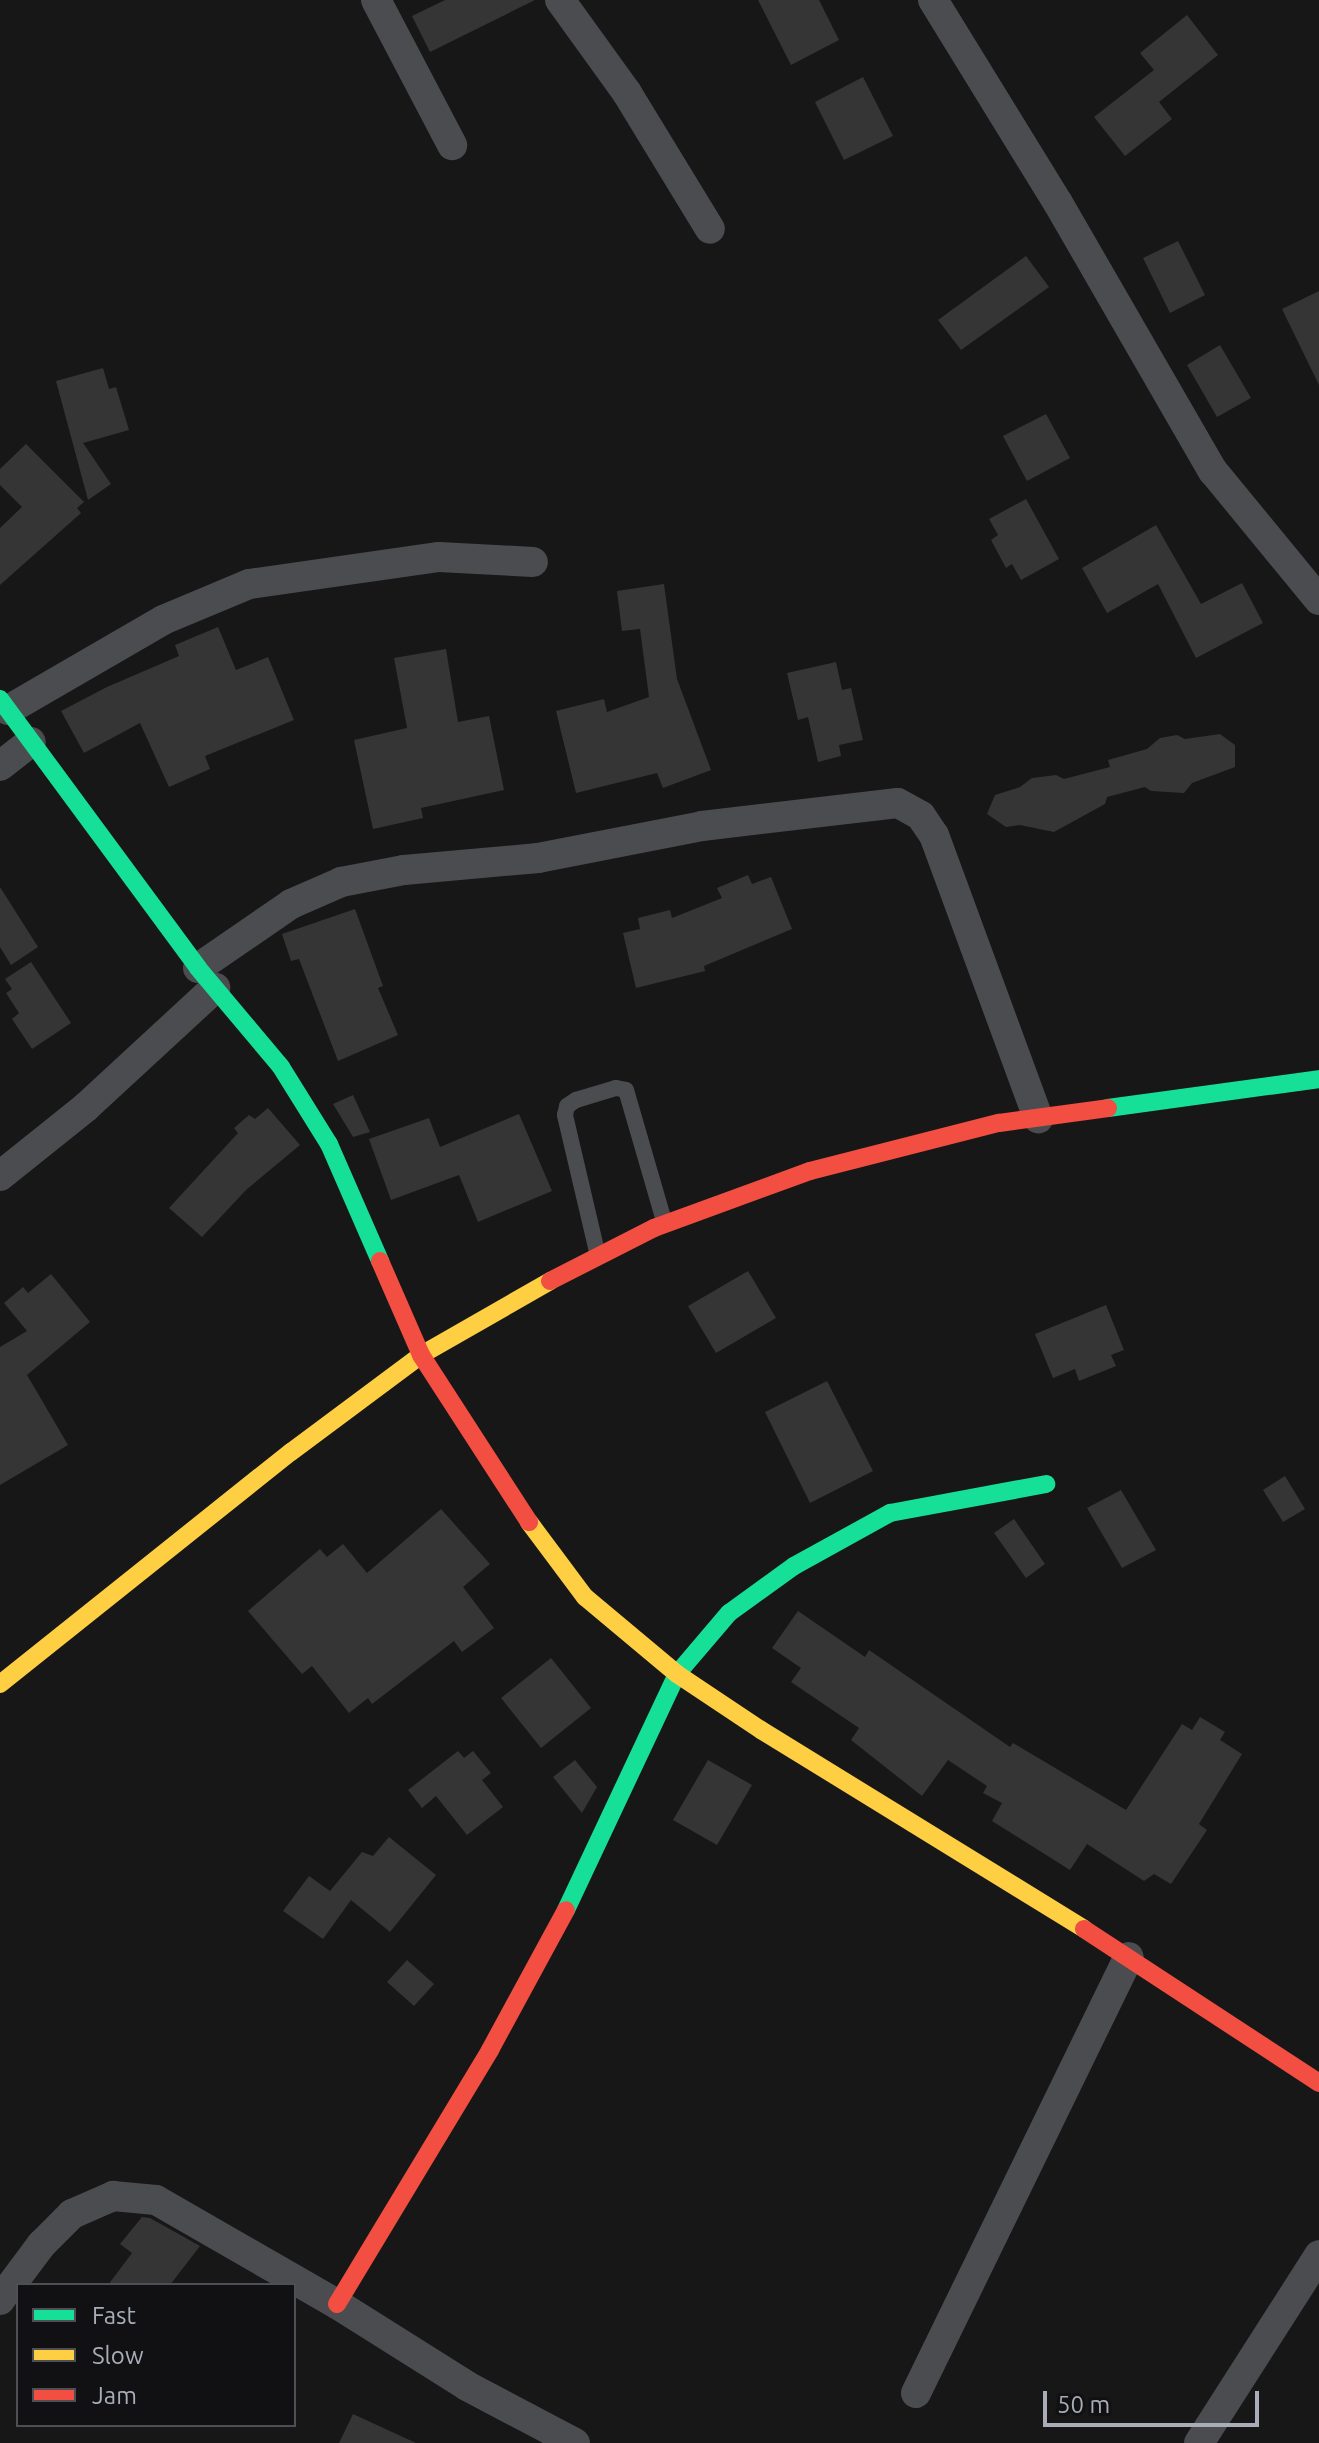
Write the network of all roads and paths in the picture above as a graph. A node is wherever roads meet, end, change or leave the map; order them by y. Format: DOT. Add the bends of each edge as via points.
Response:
graph roads {
  1 [pos="376,0"];
  2 [pos="560,0"];
  3 [pos="933,0"];
  4 [pos="452,145"];
  5 [pos="710,229"];
  6 [pos="533,562"];
  7 [pos="1319,600"];
  8 [pos="4,704"];
  9 [pos="31,742"];
  10 [pos="0,766"];
  11 [pos="207,978"];
  12 [pos="1319,1079"];
  13 [pos="1038,1118"];
  14 [pos="0,1176"];
  15 [pos="665,1225"];
  16 [pos="598,1257"];
  17 [pos="421,1355"];
  18 [pos="1046,1484"];
  19 [pos="677,1674"];
  20 [pos="0,1684"];
  21 [pos="1129,1957"];
  22 [pos="1319,2083"];
  23 [pos="1319,2255"];
  24 [pos="0,2300"];
  25 [pos="337,2304"];
  26 [pos="916,2393"];
  27 [pos="575,2443"];
  28 [pos="1199,2443"];
  1 -- 4 [label="street"];
  2 -- 5 [label="street" via="627,93"];
  3 -- 7 [label="street" via="1213,471"];
  6 -- 8 [label="street" via="439,557 249,584 163,620"];
  8 -- 9 [label="street"];
  9 -- 10 [label="street"];
  9 -- 11 [label="street"];
  11 -- 13 [label="street" via="291,904 341,882 404,870 538,858 702,826 898,803 921,816 934,835"];
  11 -- 14 [label="street" via="86,1107"];
  11 -- 17 [label="street" via="281,1067 329,1144"];
  12 -- 13 [label="street"];
  13 -- 15 [label="street" via="810,1171"];
  15 -- 16 [label="street"];
  15 -- 16 [label="lane" via="626,1090 576,1100 565,1115"];
  16 -- 17 [label="street"];
  17 -- 19 [label="street" via="530,1524 585,1597"];
  17 -- 20 [label="street"];
  18 -- 19 [label="street" via="890,1513 794,1566 729,1613"];
  19 -- 21 [label="street"];
  19 -- 25 [label="street" via="573,1898 490,2050"];
  21 -- 22 [label="street"];
  21 -- 26 [label="street"];
  23 -- 28 [label="street"];
  24 -- 25 [label="street" via="72,2214 113,2196 138,2196 156,2200"];
  25 -- 27 [label="street" via="467,2386"];
}
